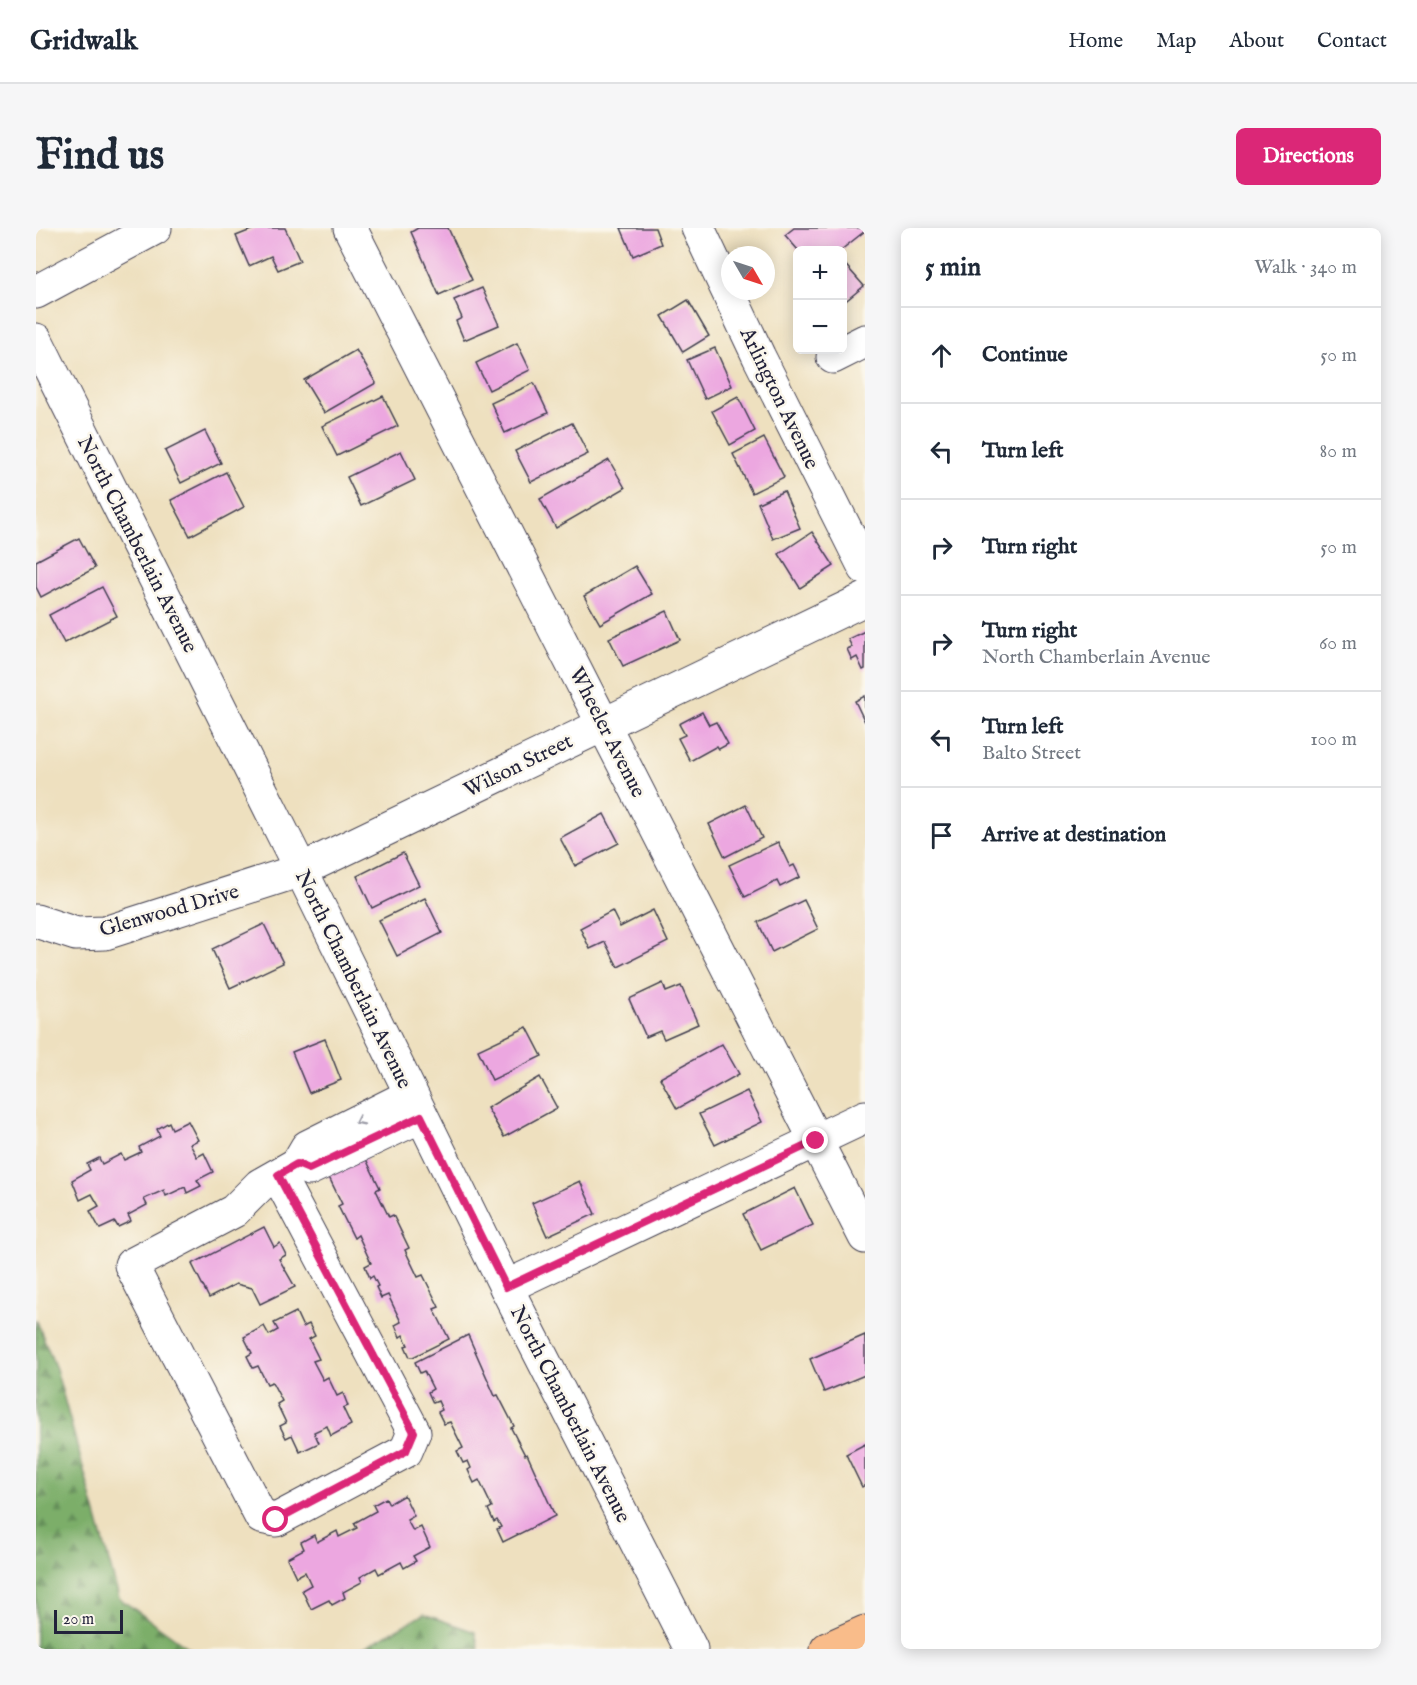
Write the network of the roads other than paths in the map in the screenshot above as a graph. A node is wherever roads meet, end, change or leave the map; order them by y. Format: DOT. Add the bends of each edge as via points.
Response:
graph roads {
  1 [pos="155,228"];
  2 [pos="350,228"];
  3 [pos="698,228"];
  4 [pos="36,292"];
  5 [pos="36,340"];
  6 [pos="865,341"];
  7 [pos="833,357"];
  8 [pos="865,568"];
  9 [pos="865,599"];
  10 [pos="603,723"];
  11 [pos="301,870"];
  12 [pos="36,921"];
  13 [pos="416,1106"];
  14 [pos="865,1117"];
  15 [pos="816,1141"];
  16 [pos="287,1170"];
  17 [pos="865,1237"];
  18 [pos="506,1287"];
  19 [pos="865,1632"];
  20 [pos="686,1647"];
  21 [pos="827,1649"];
  1 -- 4 [label="street"];
  2 -- 10 [label="street, Wheeler Avenue"];
  3 -- 8 [label="street, Arlington Avenue"];
  5 -- 11 [label="street, North Chamberlain Avenue"];
  6 -- 7 [label="street"];
  9 -- 10 [label="street, Wilson Street"];
  10 -- 11 [label="street, Wilson Street"];
  10 -- 15 [label="street, Wheeler Avenue"];
  11 -- 12 [label="street, Glenwood Drive" via="105,933 76,934"];
  11 -- 13 [label="street, North Chamberlain Avenue"];
  13 -- 16 [label="street" via="307,1147"];
  13 -- 18 [label="street, North Chamberlain Avenue"];
  14 -- 15 [label="street"];
  15 -- 17 [label="street, Wheeler Avenue"];
  15 -- 18 [label="street"];
  16 -- 16 [label="street" via="260,1185 234,1210 131,1265 261,1517 276,1520 406,1451 414,1432"];
  18 -- 20 [label="street, North Chamberlain Avenue"];
  19 -- 21 [label="main road"];
}
